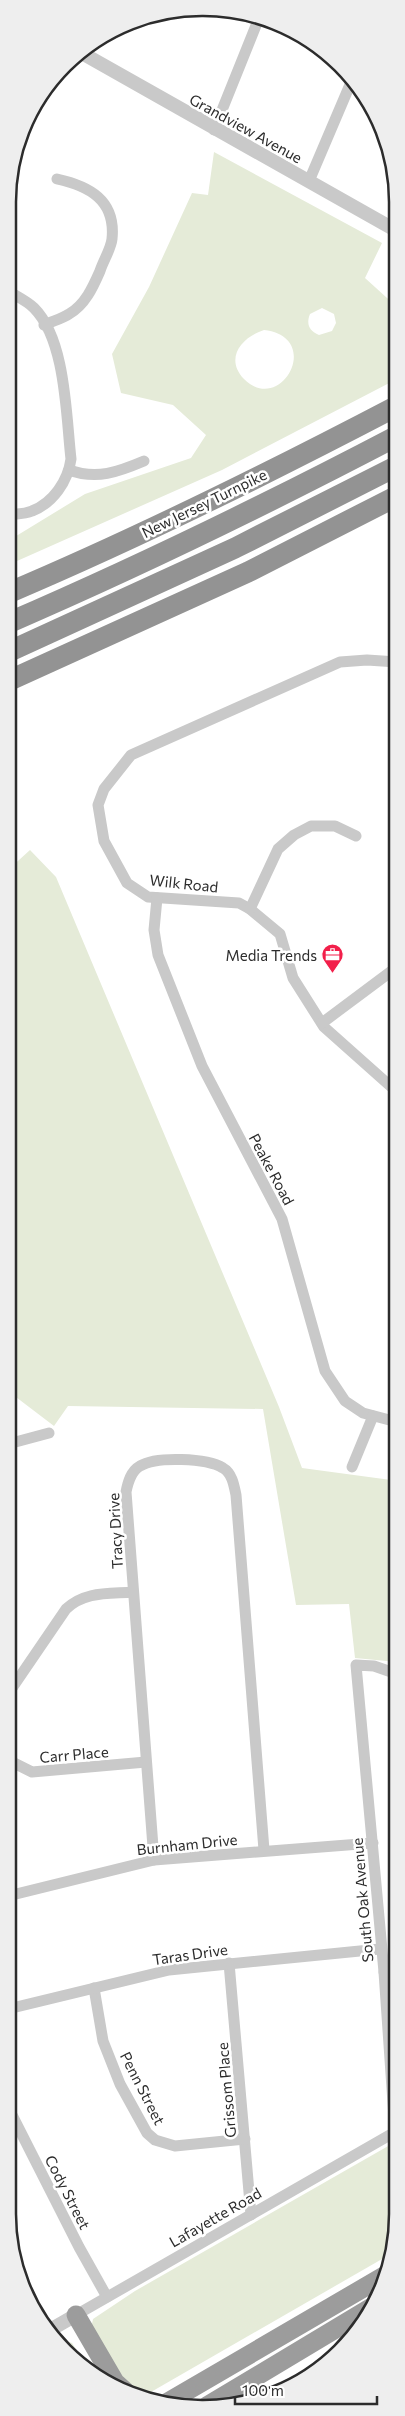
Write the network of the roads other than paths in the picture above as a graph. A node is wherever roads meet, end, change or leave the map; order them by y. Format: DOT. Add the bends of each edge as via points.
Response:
graph roads {
  1 [pos="256,24"];
  2 [pos="87,56"];
  3 [pos="349,87"];
  4 [pos="214,130"];
  5 [pos="57,179"];
  6 [pos="309,181"];
  7 [pos="389,226"];
  8 [pos="16,296"];
  9 [pos="44,325"];
  10 [pos="389,410"];
  11 [pos="389,440"];
  12 [pos="144,461"];
  13 [pos="70,470"];
  14 [pos="389,470"];
  15 [pos="389,500"];
  16 [pos="16,514"];
  17 [pos="16,589"];
  18 [pos="16,618"];
  19 [pos="16,648"];
  20 [pos="389,661"];
  21 [pos="16,677"];
  22 [pos="356,836"];
  23 [pos="157,898"];
  24 [pos="250,909"];
  25 [pos="389,973"];
  26 [pos="322,1023"];
  27 [pos="389,1085"];
  28 [pos="372,1416"];
  29 [pos="389,1420"];
  30 [pos="49,1433"];
  31 [pos="16,1442"];
  32 [pos="352,1468"];
  33 [pos="133,1592"];
  34 [pos="389,1671"];
  35 [pos="16,1682"];
  36 [pos="146,1762"];
  37 [pos="16,1764"];
  38 [pos="373,1844"];
  39 [pos="264,1850"];
  40 [pos="154,1860"];
  41 [pos="16,1894"];
  42 [pos="380,1949"];
  43 [pos="230,1963"];
  44 [pos="384,1972"];
  45 [pos="389,1972"];
  46 [pos="94,1988"];
  47 [pos="16,2007"];
  48 [pos="389,2045"];
  49 [pos="16,2123"];
  50 [pos="389,2135"];
  51 [pos="245,2139"];
  52 [pos="251,2215"];
  53 [pos="377,2280"];
  54 [pos="107,2297"];
  55 [pos="73,2317"];
  56 [pos="356,2319"];
  57 [pos="55,2327"];
  58 [pos="95,2365"];
  59 [pos="111,2376"];
  60 [pos="176,2398"];
  61 [pos="220,2399"];
  1 -- 4 [label="street"];
  2 -- 4 [label="street, Grandview Avenue"];
  3 -- 6 [label="street"];
  4 -- 6 [label="street, Grandview Avenue"];
  5 -- 9 [label="street" via="76,183 94,192 105,203 111,220 112,240 87,297 70,314"];
  6 -- 7 [label="street, Grandview Avenue"];
  8 -- 9 [label="street" via="34,308"];
  9 -- 13 [label="street" via="53,339 60,366"];
  10 -- 17 [label="highway, New Jersey Turnpike" via="209,501"];
  11 -- 18 [label="highway, New Jersey Turnpike" via="228,522"];
  12 -- 13 [label="street" via="117,473 96,476"];
  13 -- 16 [label="street" via="58,491 45,504 31,512"];
  14 -- 19 [label="highway" via="236,548"];
  15 -- 21 [label="highway" via="248,572"];
  20 -- 23 [label="street, Wilk Road" via="340,662 130,755 104,789 98,805 104,840 127,883 142,894"];
  22 -- 24 [label="street" via="335,826 311,826 294,835 278,849"];
  23 -- 24 [label="street, Wilk Road" via="239,903"];
  23 -- 28 [label="street, Peake Road" via="154,930 158,955 202,1066 282,1219 325,1371 345,1402"];
  24 -- 26 [label="street, Wilk Road" via="280,934 293,978"];
  25 -- 26 [label="street"];
  26 -- 27 [label="street, Wilk Road"];
  28 -- 29 [label="street, Peake Road"];
  28 -- 32 [label="street"];
  30 -- 31 [label="street"];
  33 -- 35 [label="street" via="89,1595 76,1600 66,1609"];
  33 -- 36 [label="street, Tracy Drive"];
  33 -- 39 [label="street, Tracy Drive" via="126,1492 129,1478 139,1466 151,1461 191,1460 224,1468 236,1495"];
  34 -- 38 [label="street, South Oak Avenue" via="356,1665"];
  36 -- 37 [label="street, Carr Place" via="32,1772"];
  36 -- 40 [label="street, Tracy Drive"];
  38 -- 39 [label="street, Burnham Drive"];
  38 -- 42 [label="street, South Oak Avenue"];
  39 -- 40 [label="street, Burnham Drive"];
  40 -- 41 [label="street, Burnham Drive"];
  42 -- 43 [label="street, Taras Drive"];
  42 -- 44 [label="street, South Oak Avenue"];
  43 -- 46 [label="street, Taras Drive" via="169,1970"];
  43 -- 51 [label="street, Grissom Place"];
  44 -- 45 [label="street"];
  44 -- 48 [label="street, South Oak Avenue"];
  46 -- 47 [label="street, Taras Drive"];
  46 -- 51 [label="street, Penn Street" via="103,2041 120,2084 147,2133 155,2140 175,2146"];
  49 -- 54 [label="street, Cody Street"];
  50 -- 52 [label="street, Lafayette Road"];
  51 -- 52 [label="street, Grissom Place"];
  52 -- 54 [label="street, Lafayette Road"];
  53 -- 60 [label="highway"];
  54 -- 55 [label="street, Lafayette Road"];
  55 -- 57 [label="street, Lafayette Road"];
  55 -- 58 [label="highway"];
  55 -- 59 [label="highway"];
  56 -- 61 [label="highway"];
}
